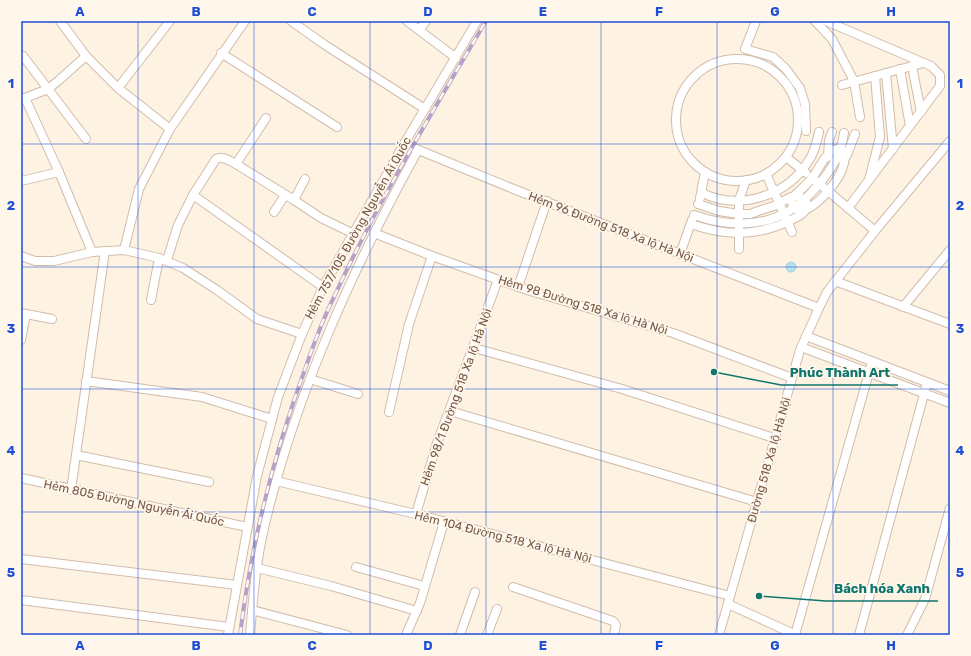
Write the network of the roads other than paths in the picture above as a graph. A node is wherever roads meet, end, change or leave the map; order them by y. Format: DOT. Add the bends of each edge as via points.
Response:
graph roads {
  1 [pos="60,21"];
  2 [pos="170,21"];
  3 [pos="245,21"];
  4 [pos="291,21"];
  5 [pos="407,21"];
  6 [pos="426,21"];
  7 [pos="477,21"];
  8 [pos="756,21"];
  9 [pos="816,21"];
  10 [pos="826,21"];
  11 [pos="419,30"];
  12 [pos="221,53"];
  13 [pos="23,56"];
  14 [pos="86,56"];
  15 [pos="456,58"];
  16 [pos="923,63"];
  17 [pos="912,66"];
  18 [pos="900,69"];
  19 [pos="886,73"];
  20 [pos="875,76"];
  21 [pos="854,81"];
  22 [pos="842,85"];
  23 [pos="118,88"];
  24 [pos="48,89"];
  25 [pos="23,98"];
  26 [pos="425,109"];
  27 [pos="921,112"];
  28 [pos="860,117"];
  29 [pos="266,118"];
  30 [pos="910,126"];
  31 [pos="337,127"];
  32 [pos="170,128"];
  33 [pos="797,130"];
  34 [pos="806,131"];
  35 [pos="819,132"];
  36 [pos="832,132"];
  37 [pos="844,133"];
  38 [pos="86,139"];
  39 [pos="950,140"];
  40 [pos="404,144"];
  41 [pos="840,149"];
  42 [pos="893,149"];
  43 [pos="418,150"];
  44 [pos="828,155"];
  45 [pos="786,157"];
  46 [pos="844,160"];
  47 [pos="236,164"];
  48 [pos="832,168"];
  49 [pos="802,170"];
  50 [pos="59,172"];
  51 [pos="705,172"];
  52 [pos="766,174"];
  53 [pos="812,178"];
  54 [pos="305,179"];
  55 [pos="746,180"];
  56 [pos="869,180"];
  57 [pos="21,181"];
  58 [pos="819,184"];
  59 [pos="828,191"];
  60 [pos="774,192"];
  61 [pos="702,193"];
  62 [pos="193,195"];
  63 [pos="285,195"];
  64 [pos="794,196"];
  65 [pos="804,199"];
  66 [pos="294,200"];
  67 [pos="739,200"];
  68 [pos="547,201"];
  69 [pos="779,203"];
  70 [pos="698,204"];
  71 [pos="794,208"];
  72 [pos="848,208"];
  73 [pos="806,210"];
  74 [pos="274,212"];
  75 [pos="739,214"];
  76 [pos="784,214"];
  77 [pos="694,215"];
  78 [pos="787,222"];
  79 [pos="691,224"];
  80 [pos="739,224"];
  81 [pos="875,231"];
  82 [pos="792,232"];
  83 [pos="374,233"];
  84 [pos="739,233"];
  85 [pos="354,234"];
  86 [pos="739,249"];
  87 [pos="124,250"];
  88 [pos="950,250"];
  89 [pos="105,251"];
  90 [pos="92,252"];
  91 [pos="680,254"];
  92 [pos="21,256"];
  93 [pos="432,256"];
  94 [pos="159,258"];
  95 [pos="167,260"];
  96 [pos="498,280"];
  97 [pos="835,281"];
  98 [pos="323,287"];
  99 [pos="518,287"];
  100 [pos="151,300"];
  101 [pos="903,307"];
  102 [pos="819,308"];
  103 [pos="23,314"];
  104 [pos="52,319"];
  105 [pos="950,324"];
  106 [pos="302,334"];
  107 [pos="806,336"];
  108 [pos="21,340"];
  109 [pos="801,347"];
  110 [pos="474,348"];
  111 [pos="872,362"];
  112 [pos="869,373"];
  113 [pos="792,378"];
  114 [pos="310,379"];
  115 [pos="86,381"];
  116 [pos="927,382"];
  117 [pos="950,391"];
  118 [pos="358,394"];
  119 [pos="924,394"];
  120 [pos="950,403"];
  121 [pos="450,411"];
  122 [pos="389,412"];
  123 [pos="272,419"];
  124 [pos="774,438"];
  125 [pos="76,455"];
  126 [pos="21,478"];
  127 [pos="276,481"];
  128 [pos="209,482"];
  129 [pos="71,490"];
  130 [pos="757,502"];
  131 [pos="950,508"];
  132 [pos="416,514"];
  133 [pos="444,522"];
  134 [pos="247,527"];
  135 [pos="21,559"];
  136 [pos="356,567"];
  137 [pos="257,568"];
  138 [pos="237,585"];
  139 [pos="424,586"];
  140 [pos="513,587"];
  141 [pos="475,592"];
  142 [pos="21,600"];
  143 [pos="729,600"];
  144 [pos="497,609"];
  145 [pos="252,610"];
  146 [pos="416,611"];
  147 [pos="229,631"];
  148 [pos="250,635"];
  149 [pos="347,635"];
  150 [pos="406,635"];
  151 [pos="460,635"];
  152 [pos="487,635"];
  153 [pos="614,635"];
  154 [pos="719,635"];
  155 [pos="795,635"];
  156 [pos="859,635"];
  157 [pos="908,635"];
  1 -- 14 [label="street"];
  2 -- 23 [label="street"];
  3 -- 12 [label="street"];
  4 -- 26 [label="street"];
  5 -- 11 [label="street"];
  6 -- 11 [label="street"];
  7 -- 15 [label="street, Hẻm 757/105 Đường Nguyễn Ái Quốc"];
  8 -- 34 [label="street" via="745,49 773,57 786,69 800,88 805,104"];
  9 -- 21 [label="street" via="832,39"];
  10 -- 16 [label="street"];
  11 -- 15 [label="street"];
  12 -- 31 [label="street"];
  12 -- 32 [label="street"];
  13 -- 24 [label="street"];
  14 -- 23 [label="street"];
  14 -- 24 [label="street"];
  15 -- 26 [label="street, Hẻm 757/105 Đường Nguyễn Ái Quốc"];
  16 -- 17 [label="street"];
  16 -- 27 [label="street" via="940,75 940,86"];
  17 -- 18 [label="street"];
  17 -- 27 [label="street"];
  18 -- 19 [label="street"];
  18 -- 30 [label="street"];
  19 -- 20 [label="street"];
  19 -- 42 [label="street"];
  20 -- 21 [label="street"];
  20 -- 56 [label="street" via="880,137"];
  21 -- 22 [label="street"];
  21 -- 28 [label="street"];
  23 -- 32 [label="street"];
  24 -- 25 [label="street"];
  24 -- 38 [label="street"];
  25 -- 50 [label="street"];
  26 -- 40 [label="street, Hẻm 757/105 Đường Nguyễn Ái Quốc"];
  27 -- 30 [label="street"];
  29 -- 47 [label="street"];
  30 -- 42 [label="street"];
  32 -- 87 [label="street" via="139,189"];
  33 -- 34 [label="street"];
  33 -- 45 [label="street"];
  33 -- 51 [label="street" via="798,111 792,93 777,73 749,59 730,58 712,63 696,74 684,89 677,106 676,125 681,144 691,160"];
  34 -- 35 [label="street"];
  35 -- 36 [label="street"];
  35 -- 49 [label="street" via="815,148"];
  36 -- 37 [label="street"];
  36 -- 44 [label="street"];
  37 -- 41 [label="street"];
  37 -- 46 [label="street" via="859,134"];
  39 -- 81 [label="street, Đường 518 Xa lộ Hà Nội"];
  40 -- 43 [label="street, Hẻm 96 Đường 518 Xa lộ Hà Nội"];
  40 -- 85 [label="street, Hẻm 757/105 Đường Nguyễn Ái Quốc"];
  41 -- 44 [label="street" via="833,150"];
  41 -- 46 [label="street"];
  41 -- 48 [label="street"];
  42 -- 56 [label="street"];
  43 -- 68 [label="street, Hẻm 96 Đường 518 Xa lộ Hà Nội"];
  43 -- 83 [label="street"];
  44 -- 48 [label="street" via="828,162"];
  44 -- 53 [label="street"];
  45 -- 49 [label="street"];
  45 -- 52 [label="street"];
  46 -- 48 [label="street"];
  46 -- 59 [label="street"];
  47 -- 62 [label="street" via="219,157 216,159"];
  47 -- 63 [label="street"];
  48 -- 58 [label="street"];
  49 -- 53 [label="street"];
  49 -- 60 [label="street" via="797,178"];
  50 -- 57 [label="street"];
  50 -- 90 [label="street"];
  51 -- 55 [label="street" via="732,181"];
  51 -- 61 [label="street"];
  52 -- 55 [label="street"];
  52 -- 60 [label="street"];
  53 -- 58 [label="street"];
  53 -- 64 [label="street"];
  54 -- 66 [label="street"];
  55 -- 67 [label="street"];
  56 -- 72 [label="street"];
  58 -- 59 [label="street"];
  58 -- 65 [label="street"];
  59 -- 72 [label="street"];
  59 -- 73 [label="street"];
  60 -- 67 [label="street" via="755,199"];
  60 -- 69 [label="street"];
  61 -- 67 [label="street" via="714,198"];
  61 -- 70 [label="street"];
  62 -- 95 [label="street" via="178,225"];
  62 -- 98 [label="street"];
  63 -- 66 [label="street"];
  63 -- 74 [label="street"];
  64 -- 65 [label="street"];
  64 -- 69 [label="street"];
  64 -- 71 [label="street"];
  65 -- 71 [label="street"];
  65 -- 73 [label="street"];
  66 -- 85 [label="street" via="321,218"];
  67 -- 75 [label="street"];
  68 -- 91 [label="street, Hẻm 96 Đường 518 Xa lộ Hà Nội"];
  68 -- 99 [label="street"];
  69 -- 75 [label="street" via="750,214"];
  69 -- 76 [label="street"];
  70 -- 75 [label="street"];
  70 -- 77 [label="street"];
  71 -- 73 [label="street" via="799,211"];
  71 -- 76 [label="street"];
  72 -- 81 [label="street"];
  73 -- 78 [label="street"];
  75 -- 80 [label="street"];
  76 -- 78 [label="street"];
  76 -- 80 [label="street" via="773,219"];
  77 -- 79 [label="street"];
  77 -- 80 [label="street"];
  78 -- 82 [label="street"];
  78 -- 84 [label="street" via="759,232"];
  79 -- 84 [label="street" via="710,230"];
  79 -- 91 [label="street"];
  80 -- 84 [label="street"];
  81 -- 97 [label="street, Đường 518 Xa lộ Hà Nội"];
  83 -- 93 [label="street, Hẻm 98 Đường 518 Xa lộ Hà Nội"];
  83 -- 114 [label="street"];
  84 -- 86 [label="street"];
  85 -- 98 [label="street, Hẻm 757/105 Đường Nguyễn Ái Quốc"];
  87 -- 89 [label="street"];
  87 -- 94 [label="street"];
  88 -- 101 [label="street"];
  89 -- 90 [label="street"];
  89 -- 115 [label="street"];
  90 -- 92 [label="street" via="54,261 35,261"];
  91 -- 102 [label="street, Hẻm 96 Đường 518 Xa lộ Hà Nội"];
  93 -- 96 [label="street, Hẻm 98 Đường 518 Xa lộ Hà Nội"];
  93 -- 122 [label="street" via="409,324"];
  94 -- 95 [label="street"];
  94 -- 100 [label="street"];
  95 -- 106 [label="street" via="184,268 257,318"];
  96 -- 99 [label="street, Hẻm 98 Đường 518 Xa lộ Hà Nội"];
  96 -- 110 [label="street, Hẻm 98/1 Đường 518 Xa lộ Hà Nội"];
  97 -- 101 [label="street"];
  97 -- 102 [label="street, Đường 518 Xa lộ Hà Nội"];
  98 -- 106 [label="street, Hẻm 757/105 Đường Nguyễn Ái Quốc"];
  99 -- 113 [label="street, Hẻm 98 Đường 518 Xa lộ Hà Nội" via="667,331"];
  101 -- 105 [label="street"];
  102 -- 107 [label="street, Đường 518 Xa lộ Hà Nội"];
  103 -- 104 [label="street"];
  103 -- 108 [label="street"];
  106 -- 123 [label="street, Hẻm 757/105 Đường Nguyễn Ái Quốc"];
  107 -- 109 [label="street, Đường 518 Xa lộ Hà Nội"];
  107 -- 111 [label="street"];
  109 -- 112 [label="street"];
  109 -- 113 [label="street, Đường 518 Xa lộ Hà Nội"];
  110 -- 121 [label="street, Hẻm 98/1 Đường 518 Xa lộ Hà Nội"];
  110 -- 124 [label="street" via="622,390"];
  111 -- 112 [label="street"];
  111 -- 116 [label="street"];
  112 -- 119 [label="street"];
  112 -- 155 [label="street"];
  113 -- 124 [label="street, Đường 518 Xa lộ Hà Nội"];
  114 -- 118 [label="street"];
  114 -- 127 [label="street"];
  115 -- 123 [label="street" via="202,397"];
  115 -- 125 [label="street"];
  116 -- 117 [label="street"];
  116 -- 119 [label="street"];
  119 -- 120 [label="street"];
  119 -- 156 [label="street"];
  121 -- 130 [label="street"];
  121 -- 132 [label="street, Hẻm 98/1 Đường 518 Xa lộ Hà Nội" via="434,451"];
  123 -- 134 [label="street, Hẻm 757/105 Đường Nguyễn Ái Quốc"];
  124 -- 130 [label="street, Đường 518 Xa lộ Hà Nội"];
  125 -- 128 [label="street"];
  125 -- 129 [label="street"];
  126 -- 129 [label="street, Hẻm 805 Đường Nguyễn Ái Quốc"];
  127 -- 132 [label="street, Hẻm 104 Đường 518 Xa lộ Hà Nội"];
  127 -- 137 [label="street" via="264,526"];
  129 -- 134 [label="street, Hẻm 805 Đường Nguyễn Ái Quốc"];
  130 -- 143 [label="street, Đường 518 Xa lộ Hà Nội"];
  131 -- 157 [label="street" via="925,599"];
  132 -- 133 [label="street, Hẻm 104 Đường 518 Xa lộ Hà Nội"];
  133 -- 139 [label="street"];
  133 -- 143 [label="street, Hẻm 104 Đường 518 Xa lộ Hà Nội"];
  134 -- 138 [label="street, Hẻm 757/105 Đường Nguyễn Ái Quốc"];
  135 -- 138 [label="street"];
  136 -- 139 [label="street"];
  137 -- 145 [label="street"];
  137 -- 146 [label="street"];
  138 -- 147 [label="street, Hẻm 757/105 Đường Nguyễn Ái Quốc"];
  139 -- 146 [label="street"];
  140 -- 153 [label="street" via="613,621 616,625"];
  141 -- 151 [label="street"];
  142 -- 147 [label="street"];
  143 -- 154 [label="street, Đường 518 Xa lộ Hà Nội"];
  143 -- 155 [label="street, Hẻm 104 Đường 518 Xa lộ Hà Nội"];
  144 -- 152 [label="street"];
  145 -- 148 [label="street"];
  145 -- 149 [label="street"];
  146 -- 150 [label="street"];
}
